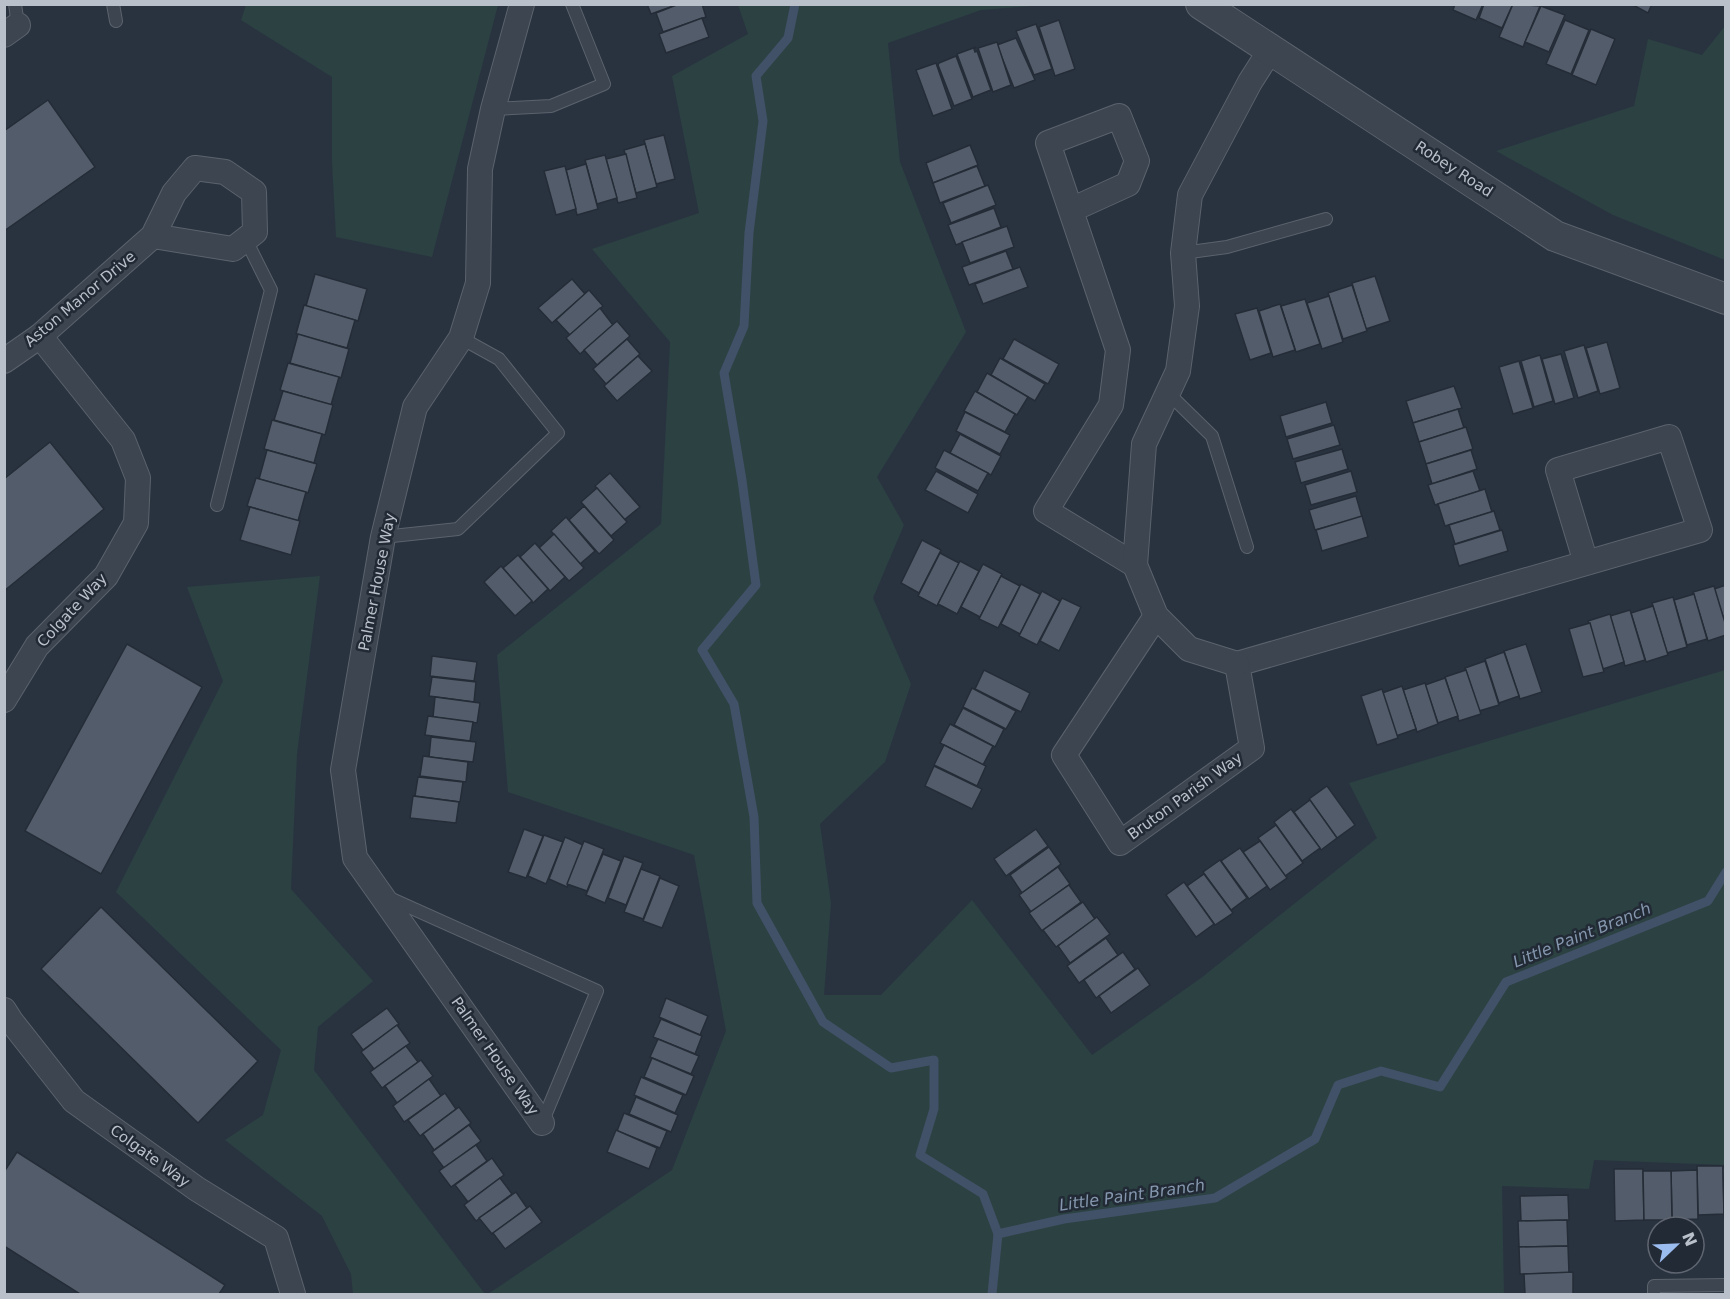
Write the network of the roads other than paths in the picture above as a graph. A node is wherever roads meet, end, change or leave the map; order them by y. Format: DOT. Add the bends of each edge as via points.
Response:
graph roads {
  1 [pos="113,4"];
  2 [pos="522,4"];
  3 [pos="572,4"];
  4 [pos="1201,4"];
  5 [pos="116,21"];
  6 [pos="1271,49"];
  7 [pos="493,108"];
  8 [pos="1071,210"];
  9 [pos="1326,219"];
  10 [pos="153,236"];
  11 [pos="246,240"];
  12 [pos="1183,253"];
  13 [pos="1725,298"];
  14 [pos="40,336"];
  15 [pos="461,338"];
  16 [pos="4,361"];
  17 [pos="1168,393"];
  18 [pos="217,505"];
  19 [pos="384,537"];
  20 [pos="1247,547"];
  21 [pos="1586,563"];
  22 [pos="1135,566"];
  23 [pos="1156,616"];
  24 [pos="1237,664"];
  25 [pos="4,700"];
  26 [pos="381,894"];
  27 [pos="4,1010"];
  28 [pos="542,1123"];
  29 [pos="1725,1285"];
  30 [pos="293,1294"];
  31 [pos="1654,1294"];
  1 -- 5 [label="lane"];
  2 -- 7 [label="street, Palmer House Way"];
  3 -- 7 [label="lane" via="604,84 551,106"];
  4 -- 6 [label="street, Robey Road"];
  6 -- 12 [label="street" via="1190,195"];
  6 -- 13 [label="street, Robey Road" via="1556,236"];
  7 -- 15 [label="street, Palmer House Way" via="480,169 478,283"];
  8 -- 22 [label="street" via="1118,350 1111,405 1046,511"];
  9 -- 12 [label="lane" via="1227,247"];
  10 -- 11 [label="street" via="233,249"];
  10 -- 11 [label="street, Aston Manor Drive" via="174,193 195,168 225,172 254,192 255,232"];
  10 -- 14 [label="street, Aston Manor Drive"];
  11 -- 18 [label="lane" via="271,290"];
  12 -- 17 [label="street" via="1187,306 1178,371"];
  14 -- 16 [label="street, Aston Manor Drive"];
  14 -- 25 [label="street, Colgate Way" via="123,440 138,478 135,523 106,576 37,646"];
  15 -- 19 [label="street, Palmer House Way" via="415,407"];
  15 -- 19 [label="lane" via="499,359 558,433 458,529"];
  17 -- 20 [label="lane" via="1212,436"];
  17 -- 22 [label="street" via="1144,444"];
  19 -- 26 [label="street, Palmer House Way" via="343,770 355,858"];
  21 -- 21 [label="street" via="1700,530 1669,437 1558,470"];
  21 -- 24 [label="street"];
  22 -- 23 [label="street"];
  23 -- 24 [label="street" via="1189,649"];
  23 -- 24 [label="street, Bruton Parish Way" via="1064,755 1120,843 1252,748"];
  26 -- 28 [label="street, Palmer House Way"];
  26 -- 28 [label="lane" via="597,991"];
  27 -- 30 [label="street, Colgate Way" via="74,1101 197,1189 276,1238"];
  29 -- 31 [label="lane" via="1654,1286"];
}
